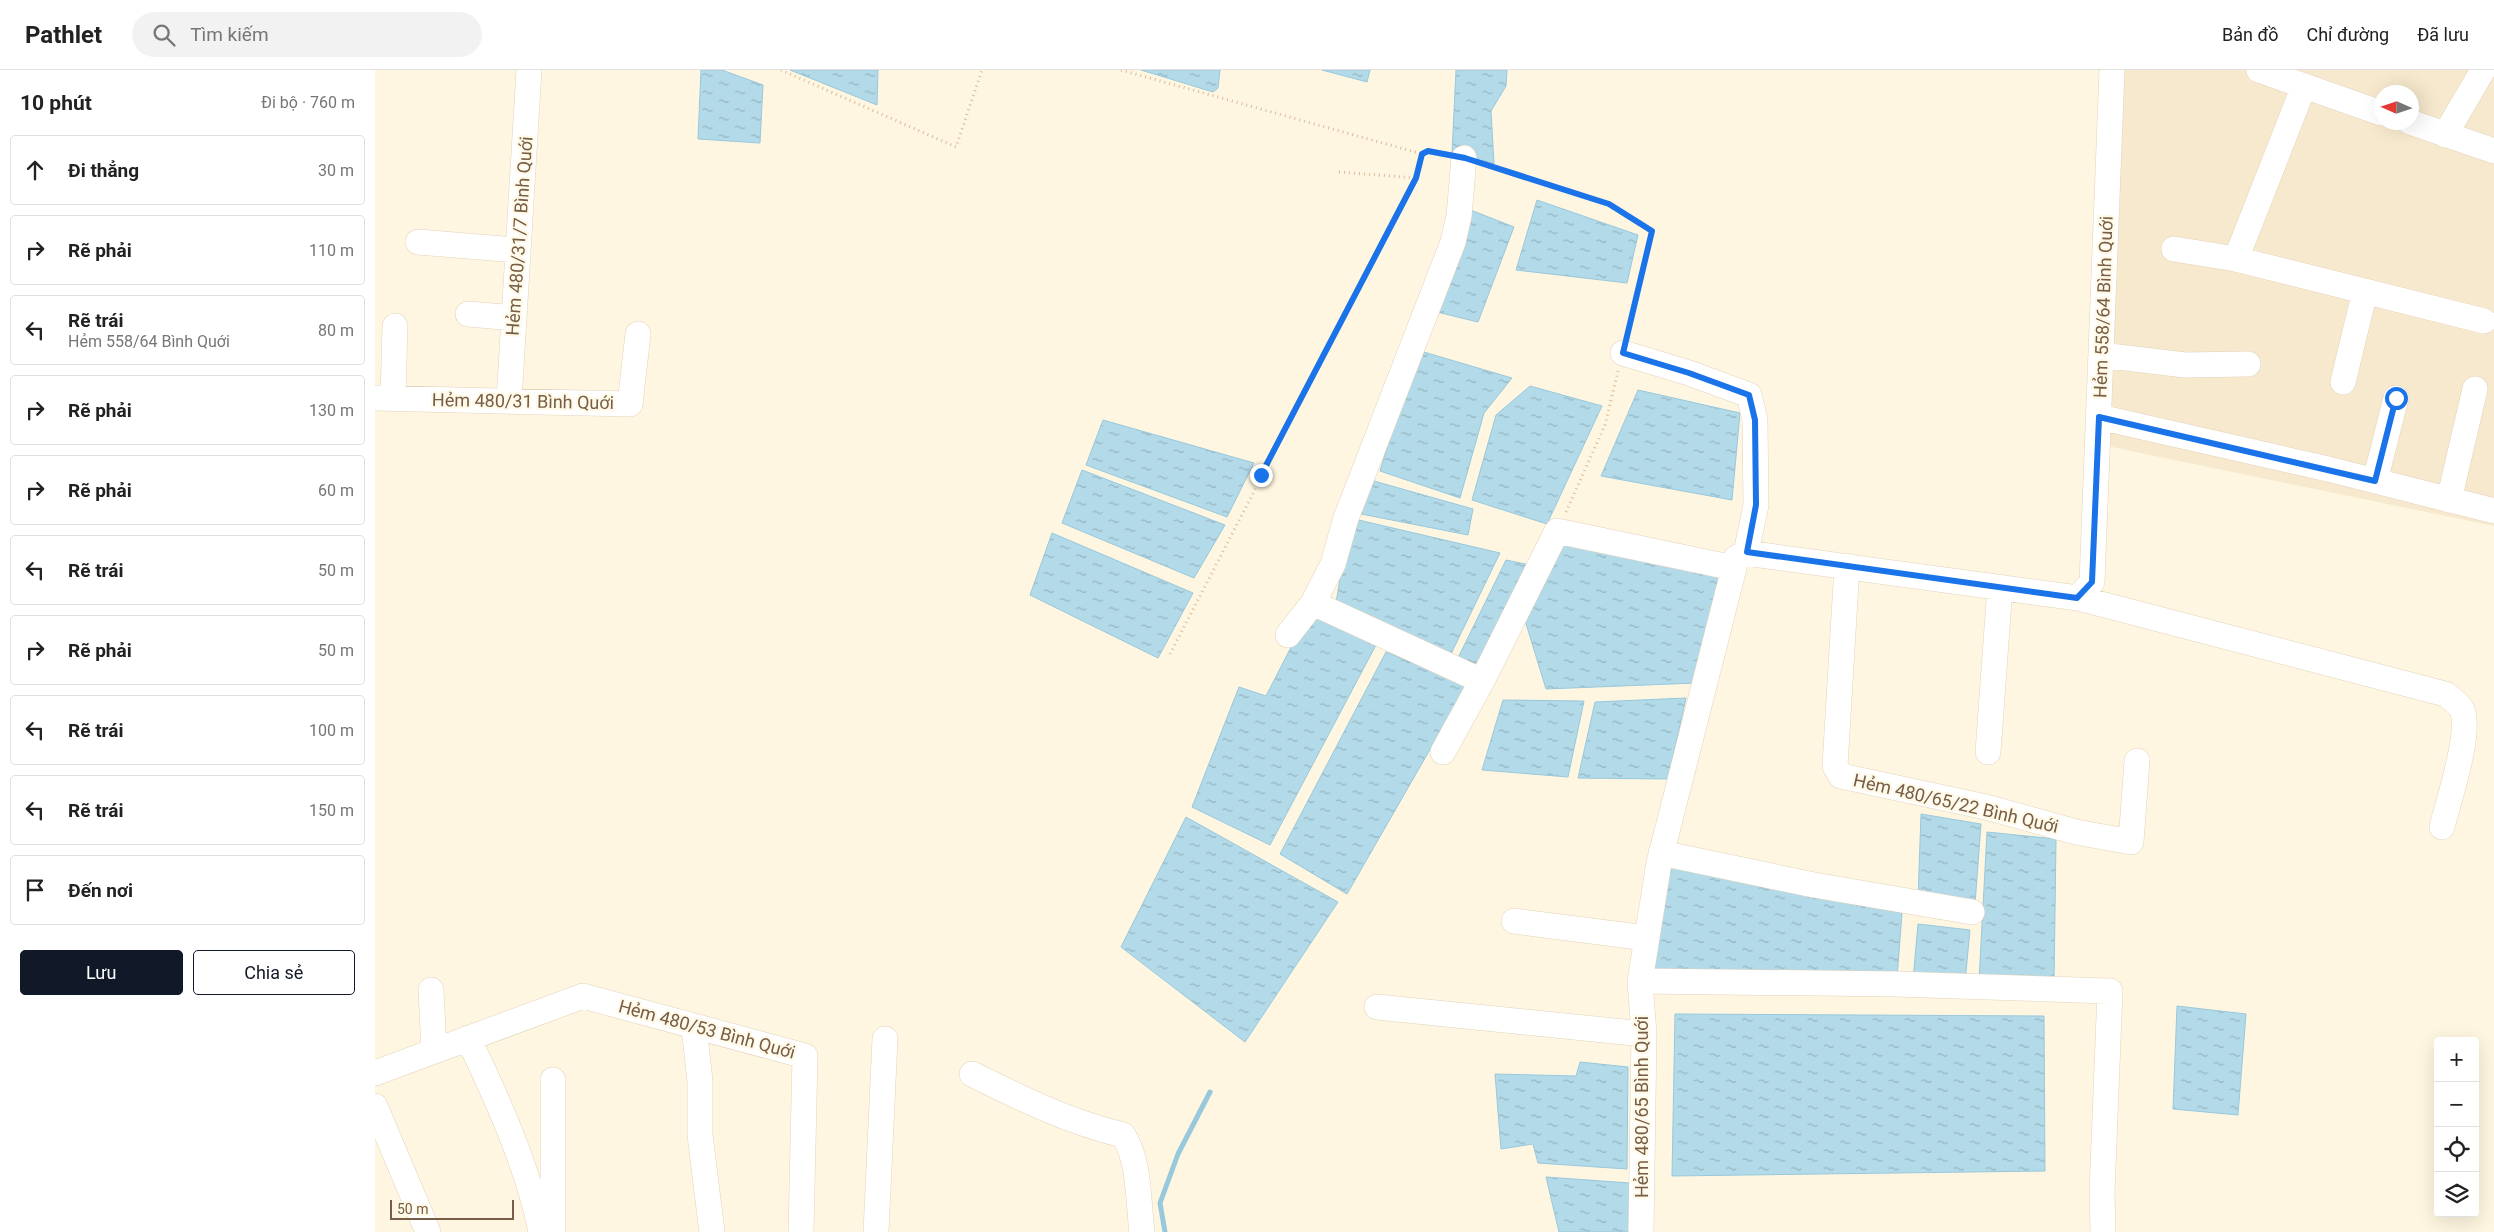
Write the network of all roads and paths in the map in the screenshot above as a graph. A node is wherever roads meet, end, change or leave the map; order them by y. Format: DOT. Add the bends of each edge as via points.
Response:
graph roads {
  1 [pos="529,70"];
  2 [pos="781,70"];
  3 [pos="982,70"];
  4 [pos="1121,70"];
  5 [pos="2112,70"];
  6 [pos="2259,70"];
  7 [pos="2483,70"];
  8 [pos="2304,86"];
  9 [pos="2374,111"];
  10 [pos="2419,125"];
  11 [pos="2445,135"];
  12 [pos="2494,151"];
  13 [pos="1422,154"];
  14 [pos="1465,158"];
  15 [pos="1339,172"];
  16 [pos="1416,178"];
  17 [pos="418,242"];
  18 [pos="2175,249"];
  19 [pos="517,250"];
  20 [pos="2236,259"];
  21 [pos="2365,291"];
  22 [pos="468,314"];
  23 [pos="513,318"];
  24 [pos="2484,320"];
  25 [pos="395,326"];
  26 [pos="638,334"];
  27 [pos="1623,353"];
  28 [pos="2101,355"];
  29 [pos="2248,364"];
  30 [pos="2343,382"];
  31 [pos="2475,389"];
  32 [pos="384,398"];
  33 [pos="2396,398"];
  34 [pos="509,401"];
  35 [pos="2099,417"];
  36 [pos="2375,481"];
  37 [pos="2449,500"];
  38 [pos="2494,511"];
  39 [pos="1557,531"];
  40 [pos="1740,560"];
  41 [pos="1847,566"];
  42 [pos="2000,587"];
  43 [pos="2077,598"];
  44 [pos="1313,603"];
  45 [pos="1288,635"];
  46 [pos="1170,654"];
  47 [pos="1482,681"];
  48 [pos="1443,752"];
  49 [pos="1988,752"];
  50 [pos="2137,761"];
  51 [pos="2442,827"];
  52 [pos="1661,854"];
  53 [pos="1972,912"];
  54 [pos="1514,921"];
  55 [pos="1647,938"];
  56 [pos="1640,981"];
  57 [pos="431,990"];
  58 [pos="1377,1007"];
  59 [pos="694,1027"];
  60 [pos="1644,1034"];
  61 [pos="468,1038"];
  62 [pos="885,1039"];
  63 [pos="434,1051"];
  64 [pos="375,1072"];
  65 [pos="972,1074"];
  66 [pos="553,1080"];
  67 [pos="375,1106"];
  68 [pos="428,1232"];
  69 [pos="541,1232"];
  70 [pos="553,1232"];
  71 [pos="712,1232"];
  72 [pos="801,1232"];
  73 [pos="876,1232"];
  74 [pos="1142,1232"];
  75 [pos="1641,1232"];
  76 [pos="2103,1232"];
  1 -- 19 [label="street, Hẻm 480/31/7 Bình Quới"];
  2 -- 3 [label="path" via="956,147"];
  4 -- 13 [label="path"];
  5 -- 28 [label="street, Hẻm 558/64 Bình Quới"];
  6 -- 8 [label="street"];
  7 -- 11 [label="street"];
  8 -- 9 [label="street"];
  8 -- 20 [label="street"];
  10 -- 11 [label="street"];
  11 -- 12 [label="street"];
  13 -- 14 [label="path" via="1428,151"];
  13 -- 16 [label="path"];
  14 -- 27 [label="path" via="1609,204 1652,231"];
  14 -- 44 [label="street" via="1453,242 1346,518 1333,564"];
  15 -- 16 [label="path"];
  16 -- 46 [label="path"];
  17 -- 19 [label="street"];
  18 -- 20 [label="street"];
  19 -- 23 [label="street, Hẻm 480/31/7 Bình Quới"];
  20 -- 21 [label="street"];
  21 -- 24 [label="street"];
  21 -- 30 [label="street"];
  22 -- 23 [label="street"];
  23 -- 34 [label="street, Hẻm 480/31/7 Bình Quới"];
  25 -- 32 [label="street"];
  26 -- 34 [label="street, Hẻm 480/31 Bình Quới" via="630,404"];
  27 -- 39 [label="path" via="1605,426"];
  27 -- 40 [label="street, Hẻm 480/65 Bình Quới" via="1749,395 1755,420 1756,505"];
  28 -- 29 [label="street" via="2185,365"];
  28 -- 35 [label="street, Hẻm 558/64 Bình Quới"];
  31 -- 37 [label="street"];
  32 -- 34 [label="street, Hẻm 480/31 Bình Quới"];
  33 -- 36 [label="street"];
  35 -- 36 [label="street"];
  35 -- 43 [label="street, Hẻm 558/64 Bình Quới" via="2092,582"];
  36 -- 37 [label="street"];
  37 -- 38 [label="street"];
  39 -- 40 [label="street"];
  39 -- 47 [label="street"];
  40 -- 41 [label="street"];
  40 -- 52 [label="street, Hẻm 480/65 Bình Quới"];
  41 -- 42 [label="street"];
  41 -- 50 [label="street, Hẻm 480/65/22 Bình Quới" via="1835,766 1841,776 2131,842"];
  42 -- 43 [label="street"];
  42 -- 49 [label="street"];
  43 -- 51 [label="street" via="2445,694 2462,710 2464,735"];
  44 -- 45 [label="street"];
  44 -- 47 [label="street"];
  47 -- 48 [label="street"];
  52 -- 53 [label="street"];
  52 -- 55 [label="street, Hẻm 480/65 Bình Quới"];
  54 -- 55 [label="street"];
  55 -- 56 [label="street, Hẻm 480/65 Bình Quới"];
  56 -- 60 [label="street, Hẻm 480/65 Bình Quới"];
  56 -- 76 [label="street" via="2110,991"];
  57 -- 63 [label="street"];
  58 -- 60 [label="street"];
  59 -- 61 [label="street, Hẻm 480/53 Bình Quới" via="583,996"];
  59 -- 71 [label="street" via="700,1081 700,1136"];
  59 -- 72 [label="street, Hẻm 480/53 Bình Quới" via="805,1056"];
  60 -- 75 [label="street, Hẻm 480/65 Bình Quới"];
  61 -- 63 [label="street"];
  61 -- 69 [label="street" via="535,1203"];
  62 -- 73 [label="street"];
  63 -- 64 [label="street"];
  65 -- 74 [label="street" via="1044,1110 1123,1135 1134,1158"];
  66 -- 70 [label="street"];
  67 -- 68 [label="street"];
}
